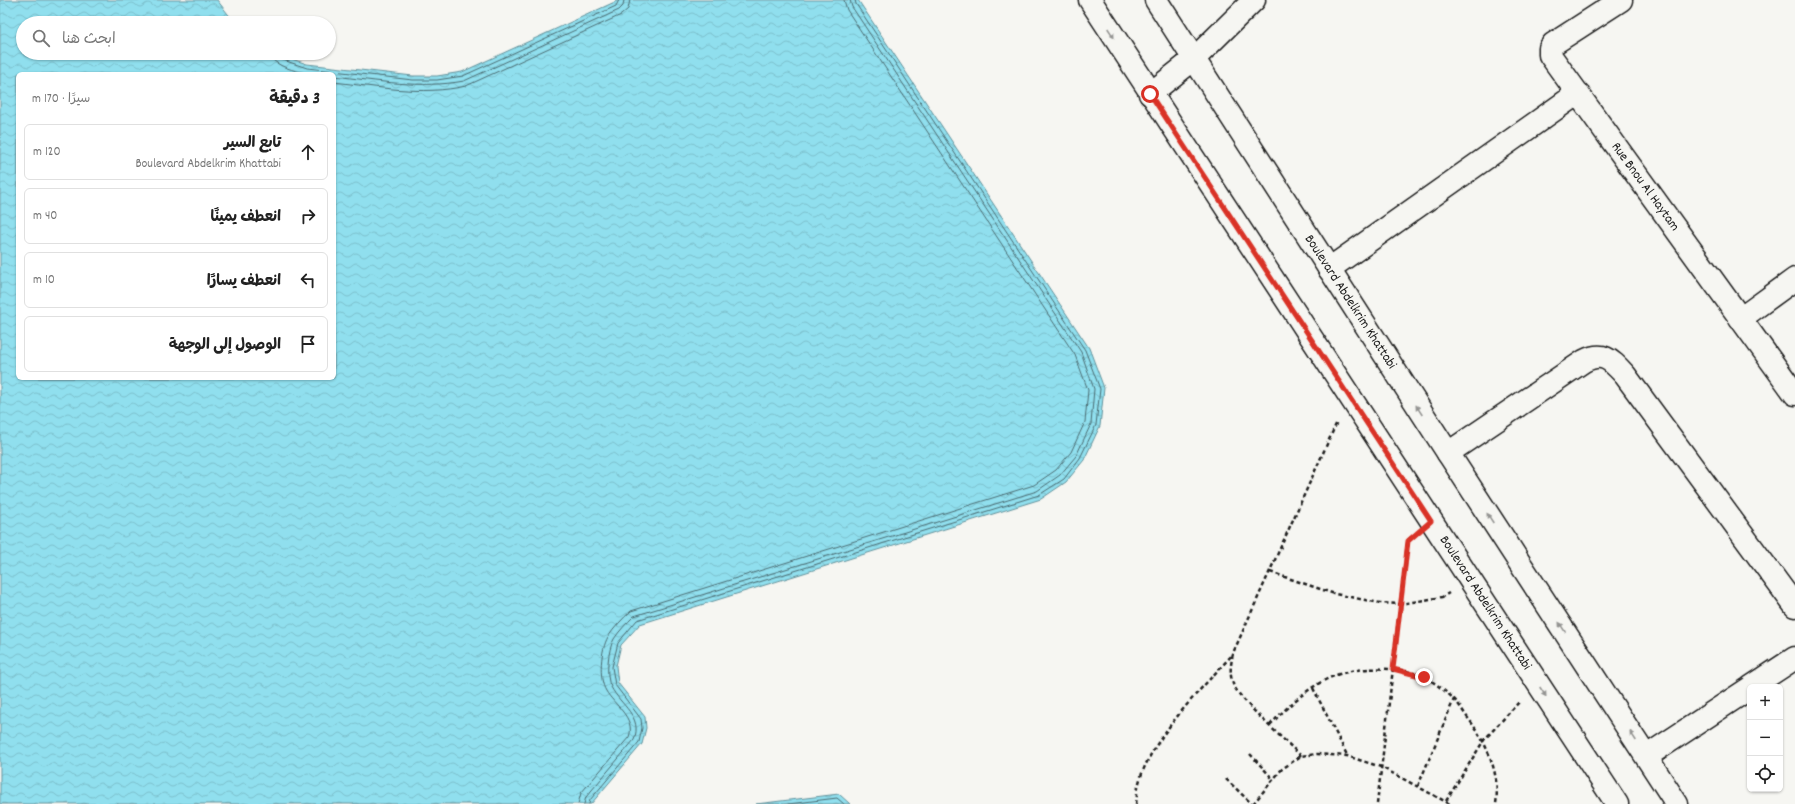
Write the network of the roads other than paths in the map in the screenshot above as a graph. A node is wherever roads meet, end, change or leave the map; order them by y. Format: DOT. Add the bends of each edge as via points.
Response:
graph roads {
  1 [pos="1090,0"];
  2 [pos="1156,0"];
  3 [pos="1254,0"];
  4 [pos="1621,0"];
  5 [pos="1194,60"];
  6 [pos="1150,94"];
  7 [pos="1578,94"];
  8 [pos="1329,269"];
  9 [pos="1795,279"];
  10 [pos="1740,319"];
  11 [pos="1795,394"];
  12 [pos="1448,453"];
  13 [pos="1795,606"];
  14 [pos="1795,658"];
  15 [pos="1756,684"];
  16 [pos="1747,690"];
  17 [pos="1647,756"];
  18 [pos="1617,804"];
  19 [pos="1677,804"];
  1 -- 6 [label="street, Boulevard Abdelkrim Khattabi, one-way"];
  2 -- 5 [label="street, Boulevard Abdelkrim Khattabi"];
  3 -- 5 [label="street"];
  4 -- 7 [label="street, Rue Bnou Al Haytam" via="1550,48 1550,55"];
  5 -- 6 [label="street"];
  5 -- 8 [label="street, Boulevard Abdelkrim Khattabi"];
  6 -- 18 [label="street, Boulevard Abdelkrim Khattabi, one-way"];
  7 -- 8 [label="street"];
  7 -- 10 [label="street, Rue Bnou Al Haytam"];
  12 -- 8 [label="street, Boulevard Abdelkrim Khattabi, one-way"];
  9 -- 10 [label="street"];
  10 -- 11 [label="street, Rue Bnou Al Haytam"];
  12 -- 13 [label="street" via="1584,361 1603,356 1625,375"];
  17 -- 12 [label="street, Boulevard Abdelkrim Khattabi, one-way"];
  14 -- 15 [label="street"];
  16 -- 17 [label="street"];
  17 -- 19 [label="street, Boulevard Abdelkrim Khattabi"];
}
